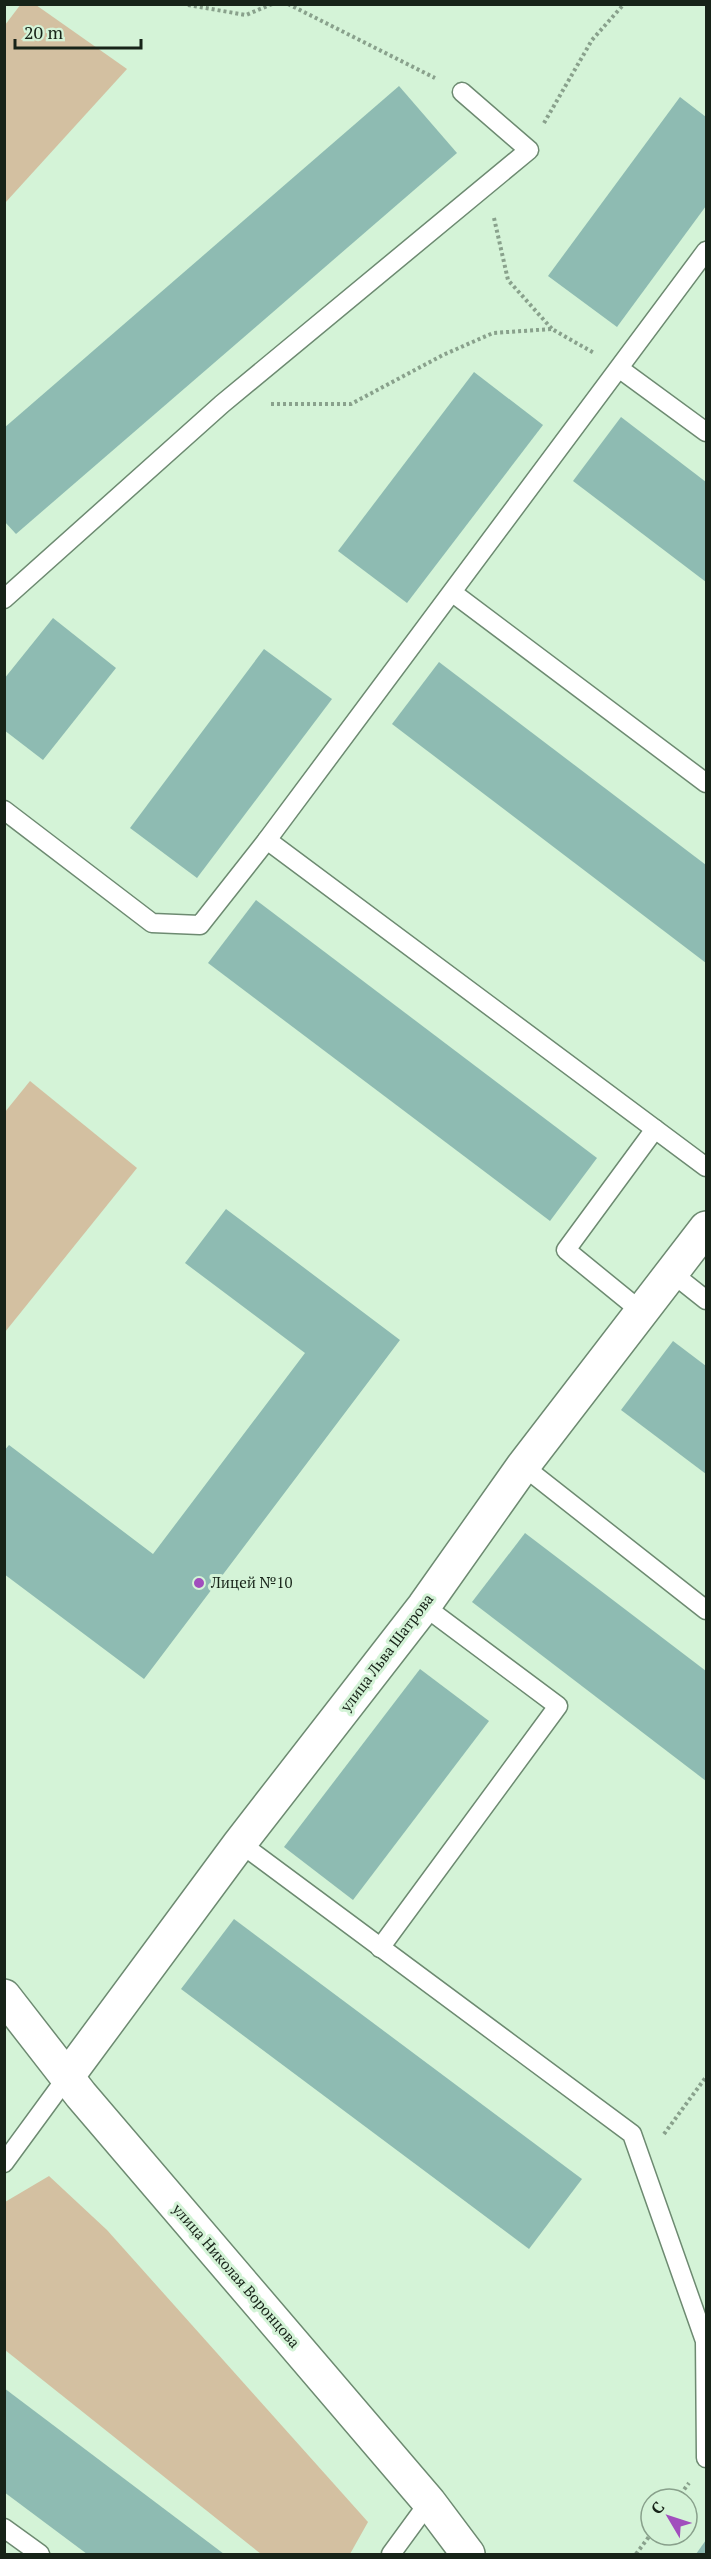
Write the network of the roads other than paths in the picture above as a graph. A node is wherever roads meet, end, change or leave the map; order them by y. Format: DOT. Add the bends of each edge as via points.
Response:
graph roads {
  1 [pos="462,92"];
  2 [pos="706,251"];
  3 [pos="620,369"];
  4 [pos="706,432"];
  5 [pos="453,593"];
  6 [pos="4,599"];
  7 [pos="706,783"];
  8 [pos="4,810"];
  9 [pos="267,840"];
  10 [pos="655,1129"];
  11 [pos="706,1167"];
  12 [pos="706,1228"];
  13 [pos="672,1274"];
  14 [pos="706,1300"];
  15 [pos="642,1312"];
  16 [pos="523,1466"];
  17 [pos="424,1606"];
  18 [pos="706,1610"];
  19 [pos="240,1843"];
  20 [pos="380,1948"];
  21 [pos="4,1996"];
  22 [pos="68,2077"];
  23 [pos="4,2163"];
  24 [pos="706,2458"];
  25 [pos="429,2502"];
  26 [pos="4,2528"];
  27 [pos="39,2554"];
  28 [pos="391,2554"];
  29 [pos="468,2554"];
  1 -- 6 [label="lane" via="529,150 222,404"];
  2 -- 3 [label="lane"];
  3 -- 4 [label="lane"];
  3 -- 5 [label="lane"];
  5 -- 7 [label="lane"];
  5 -- 9 [label="lane"];
  8 -- 9 [label="lane" via="152,923 200,925"];
  9 -- 10 [label="lane"];
  10 -- 11 [label="lane"];
  10 -- 15 [label="lane" via="566,1250"];
  12 -- 13 [label="street, улица Льва Шатрова"];
  13 -- 14 [label="lane"];
  13 -- 15 [label="street, улица Льва Шатрова"];
  15 -- 16 [label="street, улица Льва Шатрова"];
  16 -- 17 [label="street, улица Льва Шатрова"];
  16 -- 18 [label="lane"];
  17 -- 19 [label="street, улица Льва Шатрова"];
  17 -- 20 [label="lane" via="558,1706"];
  19 -- 20 [label="lane"];
  19 -- 22 [label="street, улица Льва Шатрова"];
  20 -- 24 [label="lane" via="632,2134 705,2341"];
  21 -- 22 [label="street, улица Николая Воронцова"];
  22 -- 23 [label="lane"];
  22 -- 25 [label="street, улица Николая Воронцова"];
  25 -- 28 [label="lane"];
  25 -- 29 [label="street, улица Николая Воронцова"];
  26 -- 27 [label="lane"];
}
